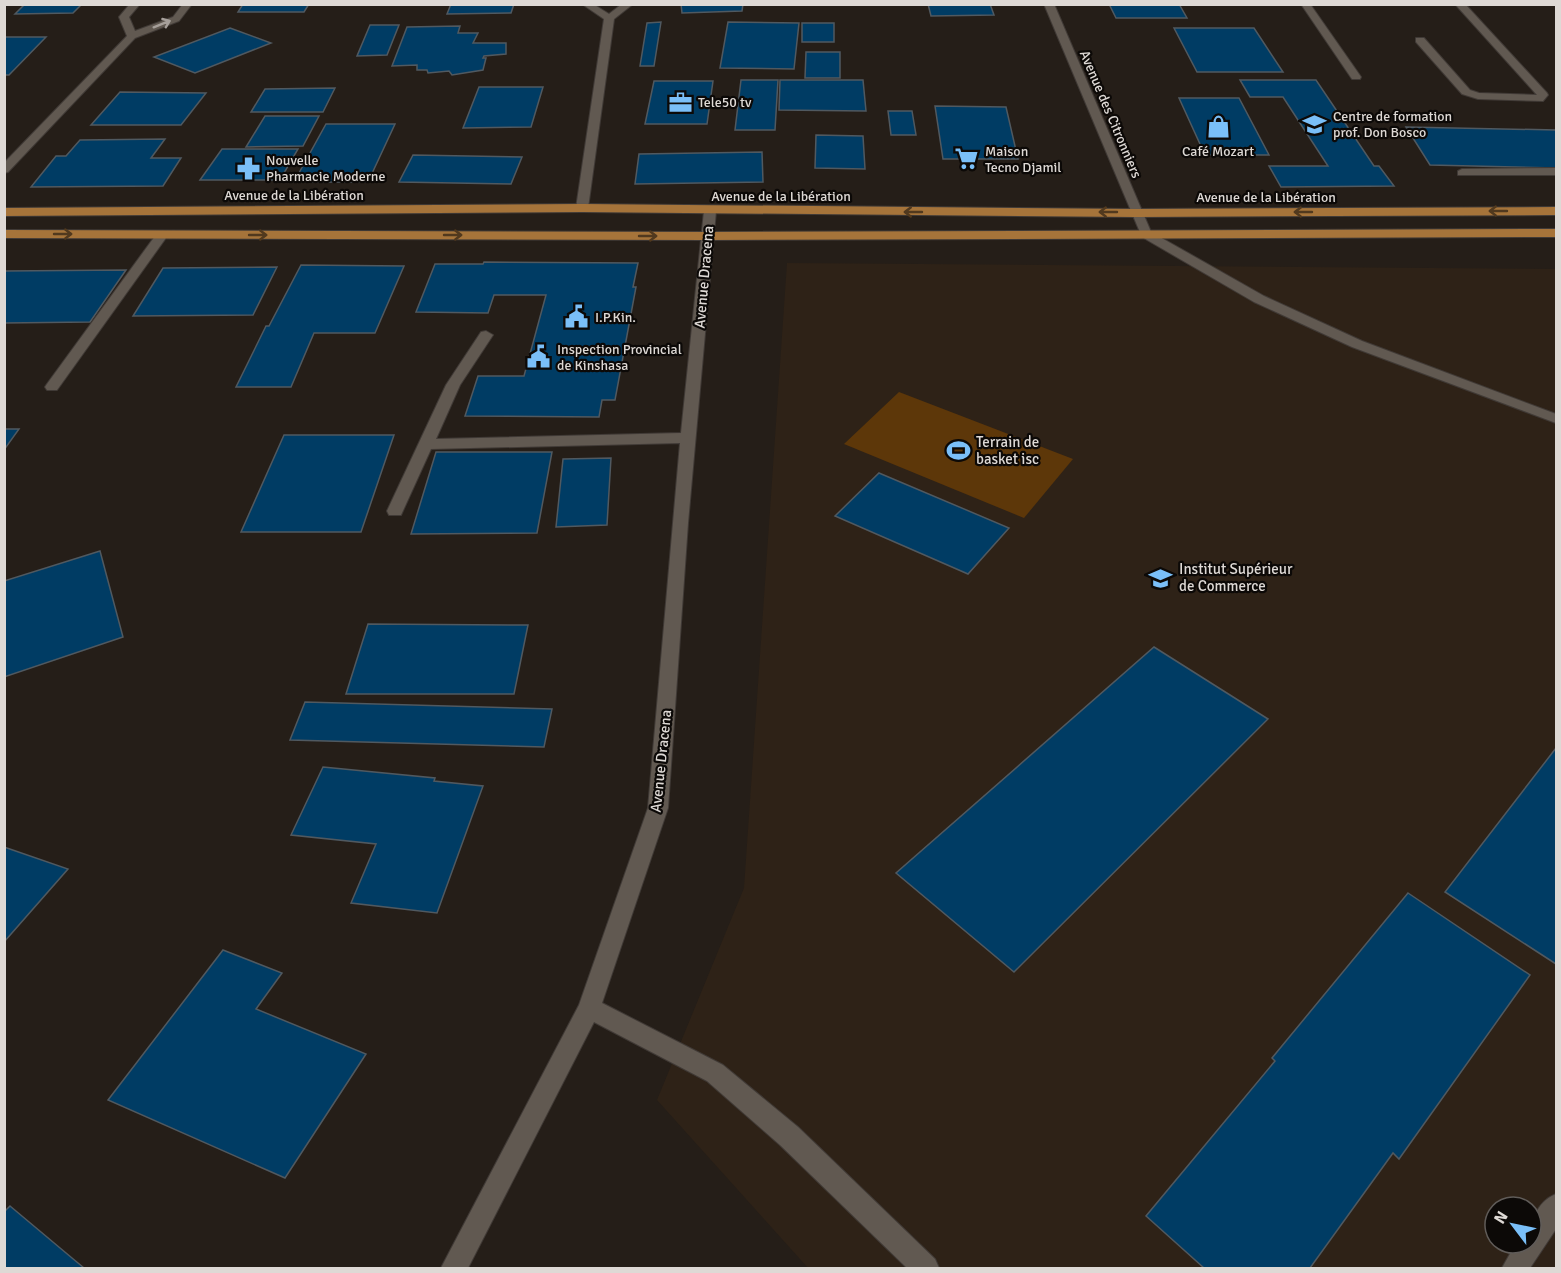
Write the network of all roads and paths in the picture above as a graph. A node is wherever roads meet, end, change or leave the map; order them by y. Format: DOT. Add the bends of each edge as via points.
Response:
graph roads {
  1 [pos="136,4"];
  2 [pos="188,4"];
  3 [pos="586,4"];
  4 [pos="629,4"];
  5 [pos="1049,4"];
  6 [pos="1305,4"];
  7 [pos="1459,4"];
  8 [pos="609,18"];
  9 [pos="132,36"];
  10 [pos="1420,40"];
  11 [pos="1356,77"];
  12 [pos="4,170"];
  13 [pos="1557,172"];
  14 [pos="1462,173"];
  15 [pos="582,208"];
  16 [pos="710,211"];
  17 [pos="1557,211"];
  18 [pos="4,212"];
  19 [pos="1136,213"];
  20 [pos="1557,233"];
  21 [pos="4,234"];
  22 [pos="162,234"];
  23 [pos="1146,234"];
  24 [pos="708,236"];
  25 [pos="486,335"];
  26 [pos="52,387"];
  27 [pos="1557,419"];
  28 [pos="688,438"];
  29 [pos="426,444"];
  30 [pos="395,511"];
  31 [pos="589,1008"];
  32 [pos="1557,1207"];
  33 [pos="454,1269"];
  34 [pos="926,1269"];
  35 [pos="1515,1269"];
  1 -- 9 [label="street" via="124,17"];
  9 -- 2 [label="street, one-way" via="176,19"];
  3 -- 8 [label="street"];
  4 -- 8 [label="street"];
  5 -- 19 [label="street, Avenue des Citronniers"];
  6 -- 11 [label="street"];
  7 -- 10 [label="street" via="1542,95 1539,99 1466,92"];
  8 -- 15 [label="street"];
  9 -- 12 [label="street"];
  13 -- 14 [label="street"];
  15 -- 16 [label="main road, Avenue de la Libération"];
  15 -- 18 [label="main road, Avenue de la Libération"];
  19 -- 16 [label="main road, Avenue de la Libération, one-way"];
  16 -- 24 [label="street, Avenue Dracena"];
  17 -- 19 [label="main road, Avenue de la Libération, one-way"];
  19 -- 23 [label="street, Avenue des Citronniers"];
  20 -- 23 [label="main road"];
  21 -- 22 [label="main road, one-way"];
  22 -- 24 [label="main road, one-way"];
  22 -- 26 [label="street"];
  23 -- 24 [label="main road"];
  23 -- 27 [label="street" via="1259,299 1357,344"];
  24 -- 28 [label="street, Avenue Dracena"];
  25 -- 29 [label="street" via="453,385"];
  28 -- 29 [label="street"];
  28 -- 31 [label="street, Avenue Dracena" via="658,808"];
  29 -- 30 [label="street"];
  31 -- 33 [label="street, Avenue Dracena"];
  31 -- 34 [label="street" via="715,1073 789,1136"];
  32 -- 35 [label="street"];
}
